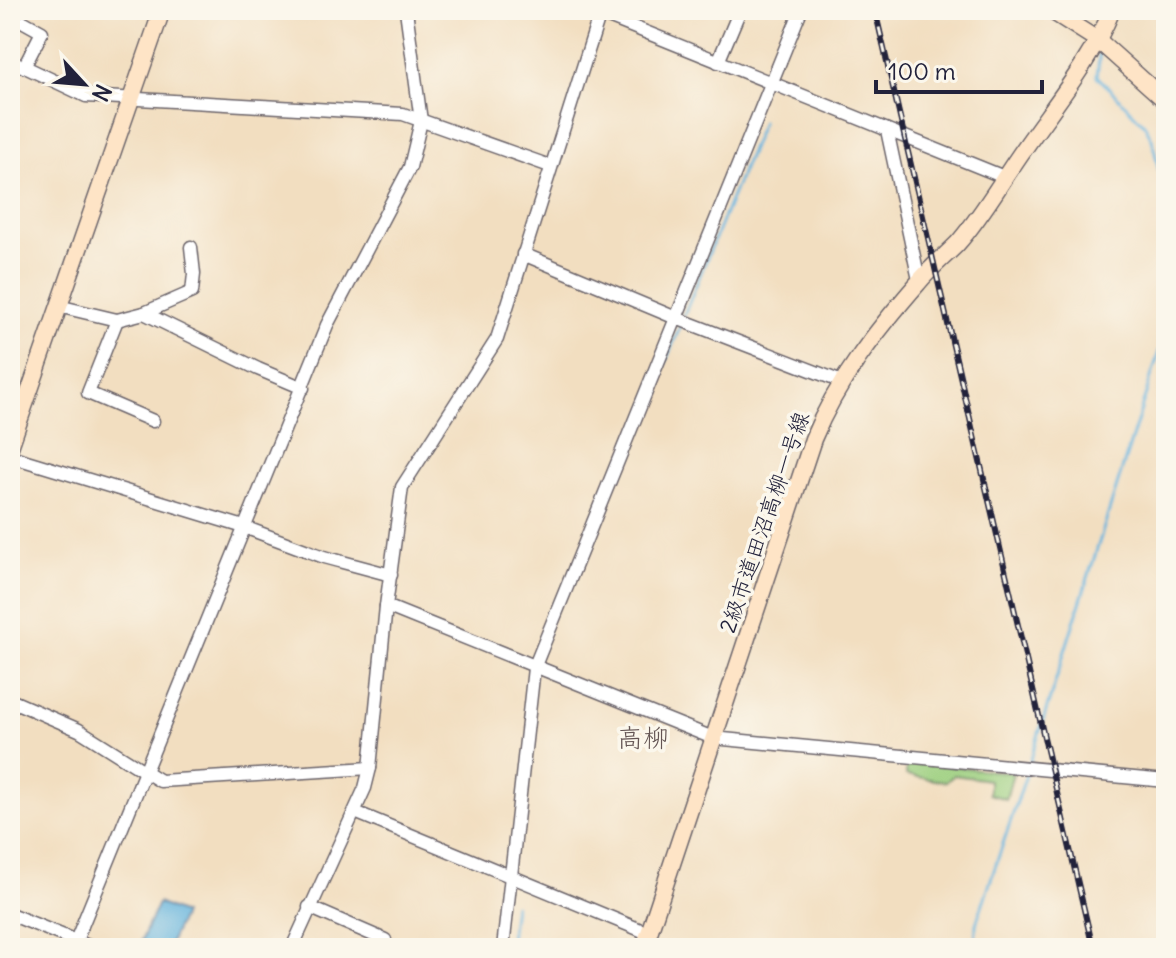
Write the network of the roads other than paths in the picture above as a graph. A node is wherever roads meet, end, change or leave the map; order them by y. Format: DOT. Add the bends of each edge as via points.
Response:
graph roads {
  1 [pos="162,10"];
  2 [pos="406,10"];
  3 [pos="740,10"];
  4 [pos="801,10"];
  5 [pos="1050,10"];
  6 [pos="1112,10"];
  7 [pos="597,11"];
  8 [pos="24,22"];
  9 [pos="1099,41"];
  10 [pos="718,62"];
  11 [pos="10,63"];
  12 [pos="24,67"];
  13 [pos="771,83"];
  14 [pos="131,99"];
  15 [pos="1166,101"];
  16 [pos="421,121"];
  17 [pos="887,130"];
  18 [pos="550,166"];
  19 [pos="1004,177"];
  20 [pos="191,247"];
  21 [pos="523,254"];
  22 [pos="919,280"];
  23 [pos="58,306"];
  24 [pos="144,313"];
  25 [pos="676,318"];
  26 [pos="117,320"];
  27 [pos="842,382"];
  28 [pos="303,388"];
  29 [pos="153,421"];
  30 [pos="10,447"];
  31 [pos="10,456"];
  32 [pos="244,527"];
  33 [pos="391,575"];
  34 [pos="386,606"];
  35 [pos="534,668"];
  36 [pos="10,700"];
  37 [pos="713,738"];
  38 [pos="370,768"];
  39 [pos="144,770"];
  40 [pos="1166,781"];
  41 [pos="355,812"];
  42 [pos="511,876"];
  43 [pos="309,907"];
  44 [pos="10,914"];
  45 [pos="646,941"];
  46 [pos="75,944"];
  47 [pos="93,948"];
  48 [pos="292,948"];
  49 [pos="383,948"];
  50 [pos="503,948"];
  1 -- 14 [label="street"];
  2 -- 16 [label="street"];
  3 -- 10 [label="street"];
  4 -- 13 [label="street"];
  5 -- 9 [label="street"];
  6 -- 9 [label="street, 2級市道田沼高柳一号線"];
  7 -- 10 [label="street"];
  7 -- 18 [label="street"];
  8 -- 12 [label="street" via="42,32"];
  9 -- 15 [label="street"];
  9 -- 19 [label="street, 2級市道田沼高柳一号線"];
  10 -- 13 [label="street"];
  11 -- 12 [label="street"];
  12 -- 14 [label="street" via="86,96"];
  13 -- 17 [label="street"];
  13 -- 25 [label="street"];
  14 -- 16 [label="street" via="403,114"];
  14 -- 23 [label="street"];
  16 -- 18 [label="street"];
  16 -- 28 [label="street" via="410,167 327,325"];
  17 -- 19 [label="street"];
  17 -- 22 [label="street"];
  18 -- 21 [label="street"];
  19 -- 22 [label="street, 2級市道田沼高柳一号線" via="958,243"];
  20 -- 24 [label="street" via="192,292"];
  21 -- 25 [label="street"];
  21 -- 33 [label="street" via="497,339 402,487"];
  22 -- 27 [label="street, 2級市道田沼高柳一号線"];
  23 -- 26 [label="street"];
  23 -- 30 [label="street"];
  24 -- 26 [label="street"];
  24 -- 28 [label="street"];
  25 -- 27 [label="street"];
  25 -- 35 [label="street"];
  26 -- 29 [label="street" via="88,393"];
  27 -- 37 [label="street, 2級市道田沼高柳一号線" via="813,439"];
  28 -- 32 [label="street"];
  31 -- 32 [label="street"];
  32 -- 33 [label="street"];
  32 -- 39 [label="street"];
  33 -- 34 [label="street"];
  34 -- 35 [label="street"];
  34 -- 38 [label="street"];
  35 -- 37 [label="street"];
  35 -- 42 [label="street"];
  36 -- 39 [label="street" via="79,730"];
  37 -- 40 [label="street"];
  37 -- 45 [label="street, 2級市道田沼高柳一号線"];
  38 -- 39 [label="street" via="160,781"];
  38 -- 41 [label="street"];
  39 -- 46 [label="street"];
  41 -- 42 [label="street"];
  41 -- 43 [label="street"];
  42 -- 45 [label="street"];
  42 -- 50 [label="street"];
  43 -- 48 [label="street"];
  43 -- 49 [label="street" via="385,940"];
  44 -- 46 [label="street"];
  46 -- 47 [label="street"];
}
